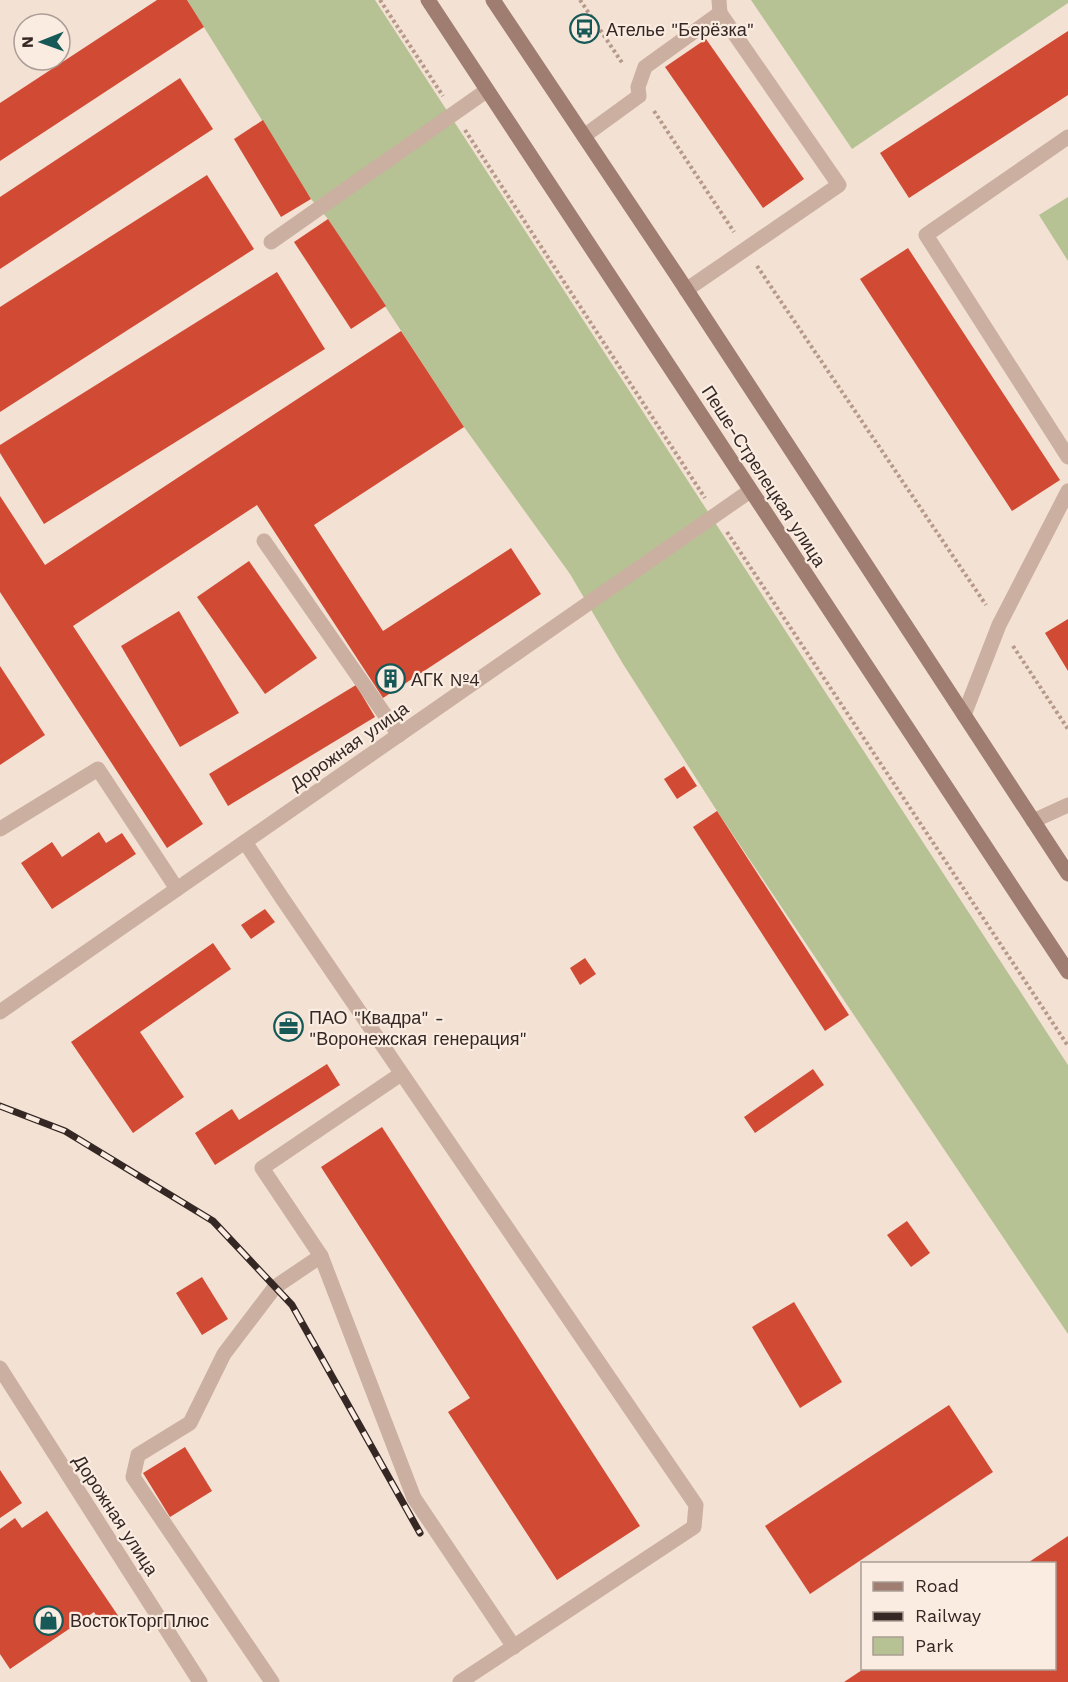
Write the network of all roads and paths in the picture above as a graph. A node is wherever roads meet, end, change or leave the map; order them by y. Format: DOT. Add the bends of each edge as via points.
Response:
graph roads {
  1 [pos="380,0"];
  2 [pos="428,0"];
  3 [pos="493,0"];
  4 [pos="580,0"];
  5 [pos="720,6"];
  6 [pos="638,87"];
  7 [pos="486,91"];
  8 [pos="454,114"];
  9 [pos="584,136"];
  10 [pos="1068,137"];
  11 [pos="272,242"];
  12 [pos="746,250"];
  13 [pos="686,290"];
  14 [pos="1068,457"];
  15 [pos="750,491"];
  16 [pos="1068,491"];
  17 [pos="716,515"];
  18 [pos="264,541"];
  19 [pos="999,625"];
  20 [pos="964,715"];
  21 [pos="1068,729"];
  22 [pos="399,735"];
  23 [pos="1068,805"];
  24 [pos="1033,821"];
  25 [pos="0,829"];
  26 [pos="245,842"];
  27 [pos="1068,874"];
  28 [pos="177,889"];
  29 [pos="1068,972"];
  30 [pos="0,1012"];
  31 [pos="1068,1047"];
  32 [pos="401,1074"];
  33 [pos="321,1256"];
  34 [pos="0,1368"];
  35 [pos="514,1647"];
  36 [pos="200,1682"];
  37 [pos="272,1682"];
  38 [pos="460,1682"];
  1 -- 8 [label="path"];
  2 -- 7 [label="main road, Пеше-Стрелецкая улица"];
  3 -- 9 [label="main road, Пеше-Стрелецкая улица"];
  4 -- 6 [label="path"];
  5 -- 6 [label="street" via="645,68"];
  5 -- 12 [label="street" via="839,185"];
  6 -- 9 [label="street" via="639,96"];
  6 -- 12 [label="path"];
  7 -- 8 [label="street"];
  7 -- 15 [label="main road, Пеше-Стрелецкая улица"];
  8 -- 11 [label="street"];
  8 -- 17 [label="path"];
  9 -- 13 [label="main road, Пеше-Стрелецкая улица"];
  10 -- 14 [label="street" via="926,235"];
  12 -- 13 [label="street"];
  12 -- 19 [label="path"];
  13 -- 20 [label="main road, Пеше-Стрелецкая улица"];
  15 -- 17 [label="street, Дорожная улица"];
  15 -- 29 [label="main road, Пеше-Стрелецкая улица"];
  16 -- 19 [label="street"];
  17 -- 22 [label="street, Дорожная улица"];
  17 -- 31 [label="path"];
  18 -- 22 [label="street"];
  19 -- 20 [label="street"];
  19 -- 21 [label="path"];
  20 -- 24 [label="main road, Пеше-Стрелецкая улица"];
  22 -- 26 [label="street, Дорожная улица"];
  23 -- 24 [label="street"];
  24 -- 27 [label="main road, Пеше-Стрелецкая улица"];
  25 -- 28 [label="street" via="98,769"];
  26 -- 28 [label="street, Дорожная улица"];
  26 -- 32 [label="street"];
  28 -- 30 [label="street, Дорожная улица"];
  32 -- 33 [label="street" via="262,1168"];
  32 -- 35 [label="street" via="696,1505 694,1527"];
  33 -- 35 [label="street" via="414,1498"];
  33 -- 37 [label="street" via="275,1287 224,1354 190,1423 138,1455 133,1477"];
  34 -- 36 [label="street, Дорожная улица"];
  35 -- 38 [label="street"];
}
